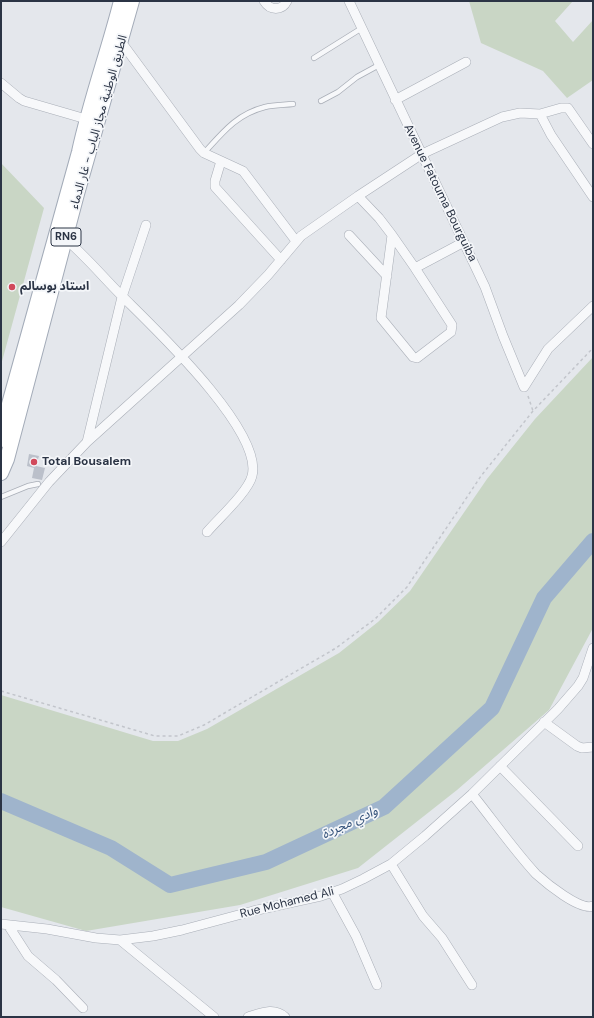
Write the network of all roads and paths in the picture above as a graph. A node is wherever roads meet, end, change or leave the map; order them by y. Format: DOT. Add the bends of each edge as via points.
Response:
graph roads {
  1 [pos="121,1"];
  2 [pos="132,1"];
  3 [pos="264,1"];
  4 [pos="287,1"];
  5 [pos="349,1"];
  6 [pos="363,28"];
  7 [pos="117,37"];
  8 [pos="314,58"];
  9 [pos="466,62"];
  10 [pos="379,65"];
  11 [pos="1,83"];
  12 [pos="395,100"];
  13 [pos="321,101"];
  14 [pos="293,104"];
  15 [pos="540,114"];
  16 [pos="86,119"];
  17 [pos="593,144"];
  18 [pos="84,153"];
  19 [pos="204,153"];
  20 [pos="422,154"];
  21 [pos="221,161"];
  22 [pos="358,196"];
  23 [pos="593,197"];
  24 [pos="146,225"];
  25 [pos="62,235"];
  26 [pos="349,235"];
  27 [pos="392,235"];
  28 [pos="296,241"];
  29 [pos="464,242"];
  30 [pos="281,260"];
  31 [pos="415,268"];
  32 [pos="387,276"];
  33 [pos="122,297"];
  34 [pos="593,306"];
  35 [pos="593,348"];
  36 [pos="182,356"];
  37 [pos="21,383"];
  38 [pos="524,387"];
  39 [pos="533,411"];
  40 [pos="1,440"];
  41 [pos="87,442"];
  42 [pos="1,474"];
  43 [pos="38,484"];
  44 [pos="1,497"];
  45 [pos="207,532"];
  46 [pos="1,542"];
  47 [pos="593,648"];
  48 [pos="1,691"];
  49 [pos="544,722"];
  50 [pos="593,747"];
  51 [pos="500,766"];
  52 [pos="472,794"];
  53 [pos="578,846"];
  54 [pos="391,864"];
  55 [pos="332,892"];
  56 [pos="593,906"];
  57 [pos="5,925"];
  58 [pos="120,940"];
  59 [pos="377,984"];
  60 [pos="472,985"];
  61 [pos="83,1008"];
  62 [pos="214,1017"];
  63 [pos="248,1017"];
  64 [pos="285,1017"];
  1 -- 7 [label="main road, الطريق الوطنية مجاز الباب - غار الدماء / RN6"];
  2 -- 7 [label="main road, الطريق الوطنية مجاز الباب - غار الدماء / RN6"];
  3 -- 4 [label="street" via="270,8 277,9 284,6"];
  5 -- 6 [label="street, Avenue Fatouma Bourguiba"];
  6 -- 8 [label="lane"];
  6 -- 10 [label="street, Avenue Fatouma Bourguiba"];
  7 -- 16 [label="main road, الطريق الوطنية مجاز الباب - غار الدماء / RN6"];
  7 -- 18 [label="main road, الطريق الوطنية مجاز الباب - غار الدماء / RN6"];
  7 -- 19 [label="street"];
  9 -- 12 [label="street"];
  10 -- 12 [label="street, Avenue Fatouma Bourguiba"];
  10 -- 13 [label="lane"];
  11 -- 16 [label="street" via="24,101"];
  12 -- 20 [label="street, Avenue Fatouma Bourguiba"];
  14 -- 19 [label="lane" via="266,107 239,118"];
  15 -- 17 [label="street" via="568,108"];
  15 -- 20 [label="street" via="520,113 502,117"];
  15 -- 23 [label="street"];
  16 -- 18 [label="main road, الطريق الوطنية مجاز الباب - غار الدماء / RN6"];
  18 -- 25 [label="main road, الطريق الوطنية مجاز الباب - غار الدماء / RN6"];
  19 -- 21 [label="street"];
  20 -- 22 [label="street"];
  20 -- 29 [label="street, Avenue Fatouma Bourguiba"];
  21 -- 28 [label="street" via="243,172"];
  21 -- 30 [label="street" via="215,187"];
  22 -- 27 [label="street"];
  22 -- 28 [label="street"];
  24 -- 33 [label="street"];
  25 -- 33 [label="street"];
  25 -- 37 [label="main road, الطريق الوطنية مجاز الباب - غار الدماء / RN6"];
  26 -- 32 [label="street"];
  27 -- 31 [label="street"];
  27 -- 32 [label="street"];
  28 -- 30 [label="street"];
  29 -- 31 [label="street"];
  29 -- 38 [label="street, Avenue Fatouma Bourguiba" via="485,287"];
  30 -- 36 [label="street" via="239,305"];
  31 -- 32 [label="street" via="452,328 451,332 417,358 381,318"];
  33 -- 36 [label="street"];
  33 -- 41 [label="street"];
  34 -- 38 [label="street" via="548,349"];
  35 -- 39 [label="path"];
  36 -- 41 [label="street"];
  36 -- 45 [label="street" via="231,416 250,453 253,466 248,485"];
  37 -- 40 [label="main road, الطريق الوطنية مجاز الباب - غار الدماء / RN6"];
  37 -- 42 [label="main road, الطريق الوطنية مجاز الباب - غار الدماء / RN6"];
  38 -- 39 [label="path"];
  39 -- 48 [label="path" via="481,476 407,587 375,620 336,648 204,725 178,736 155,736"];
  41 -- 46 [label="street" via="49,482"];
  43 -- 44 [label="lane"];
  47 -- 49 [label="street, Rue Mohamed Ali" via="578,686"];
  49 -- 50 [label="street" via="577,746"];
  49 -- 51 [label="street, Rue Mohamed Ali"];
  51 -- 52 [label="street, Rue Mohamed Ali"];
  51 -- 53 [label="street"];
  52 -- 54 [label="street, Rue Mohamed Ali"];
  52 -- 56 [label="street" via="538,875 574,902 589,908"];
  54 -- 55 [label="street, Rue Mohamed Ali"];
  54 -- 60 [label="street"];
  55 -- 58 [label="street, Rue Mohamed Ali" via="182,930"];
  55 -- 59 [label="street" via="356,936"];
  57 -- 58 [label="street, Rue Mohamed Ali"];
  57 -- 61 [label="street" via="28,956"];
  58 -- 62 [label="street"];
  63 -- 64 [label="street" via="275,1011"];
}
